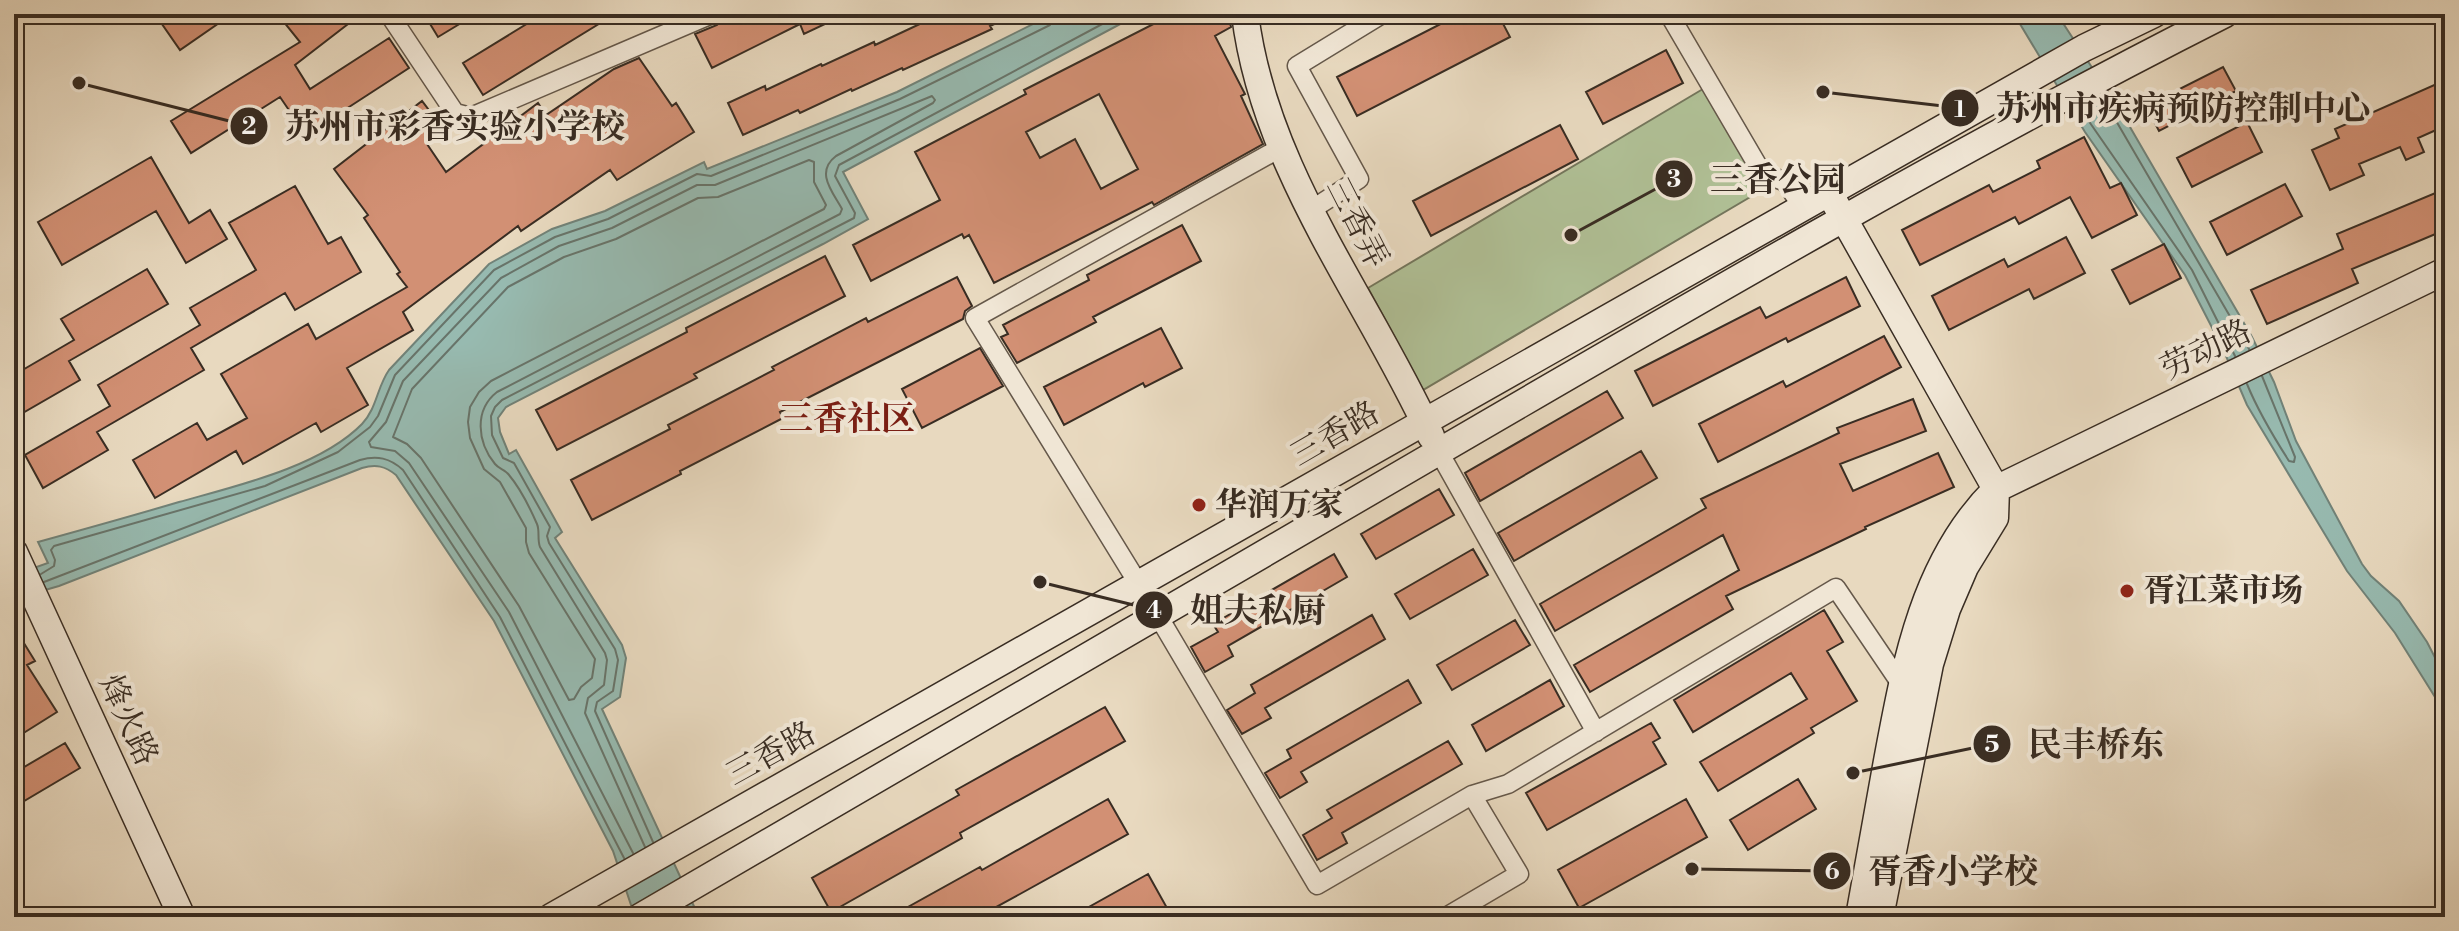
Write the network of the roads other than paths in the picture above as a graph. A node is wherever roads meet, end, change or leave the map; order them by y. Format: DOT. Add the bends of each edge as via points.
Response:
graph roads {
  1 [pos="389,14"];
  2 [pos="712,14"];
  3 [pos="1245,14"];
  4 [pos="1382,14"];
  5 [pos="1669,14"];
  6 [pos="2154,14"];
  7 [pos="2225,14"];
  8 [pos="1282,147"];
  9 [pos="1829,192"];
  10 [pos="1802,207"];
  11 [pos="1311,210"];
  12 [pos="1843,218"];
  13 [pos="2445,271"];
  14 [pos="1425,422"];
  15 [pos="1439,452"];
  16 [pos="1996,489"];
  17 [pos="18,560"];
  18 [pos="1138,585"];
  19 [pos="1157,614"];
  20 [pos="1901,684"];
  21 [pos="1596,732"];
  22 [pos="1472,795"];
  23 [pos="182,917"];
  24 [pos="551,917"];
  25 [pos="640,917"];
  26 [pos="1446,917"];
  27 [pos="1859,917"];
  28 [pos="1880,917"];
  1 -- 2 [label="street" via="455,113 471,117"];
  3 -- 8 [label="main road, 三香弄" via="1250,52"];
  4 -- 11 [label="street" via="1297,66 1359,179"];
  5 -- 10 [label="street" via="1762,173 1786,182"];
  6 -- 9 [label="main road, 三香路"];
  7 -- 12 [label="main road"];
  8 -- 11 [label="main road, 三香弄"];
  8 -- 18 [label="street" via="975,318"];
  9 -- 10 [label="main road, 三香路"];
  9 -- 12 [label="main road"];
  10 -- 14 [label="main road, 三香路"];
  11 -- 14 [label="main road, 三香弄"];
  12 -- 15 [label="main road"];
  12 -- 16 [label="main road"];
  13 -- 16 [label="main road, 劳动路"];
  14 -- 15 [label="main road, 三香弄"];
  14 -- 18 [label="main road, 三香路"];
  15 -- 19 [label="main road"];
  15 -- 21 [label="street"];
  16 -- 20 [label="main road, 劳动路" via="1946,556"];
  16 -- 28 [label="main road" via="1995,518 1965,567 1930,664"];
  17 -- 23 [label="main road, 烽火路"];
  18 -- 19 [label="street"];
  18 -- 24 [label="main road, 三香路"];
  19 -- 22 [label="street" via="1317,885"];
  19 -- 25 [label="main road"];
  20 -- 21 [label="street" via="1836,588"];
  20 -- 27 [label="main road, 劳动路"];
  21 -- 22 [label="street" via="1508,784"];
  22 -- 26 [label="street" via="1519,874"];
}
